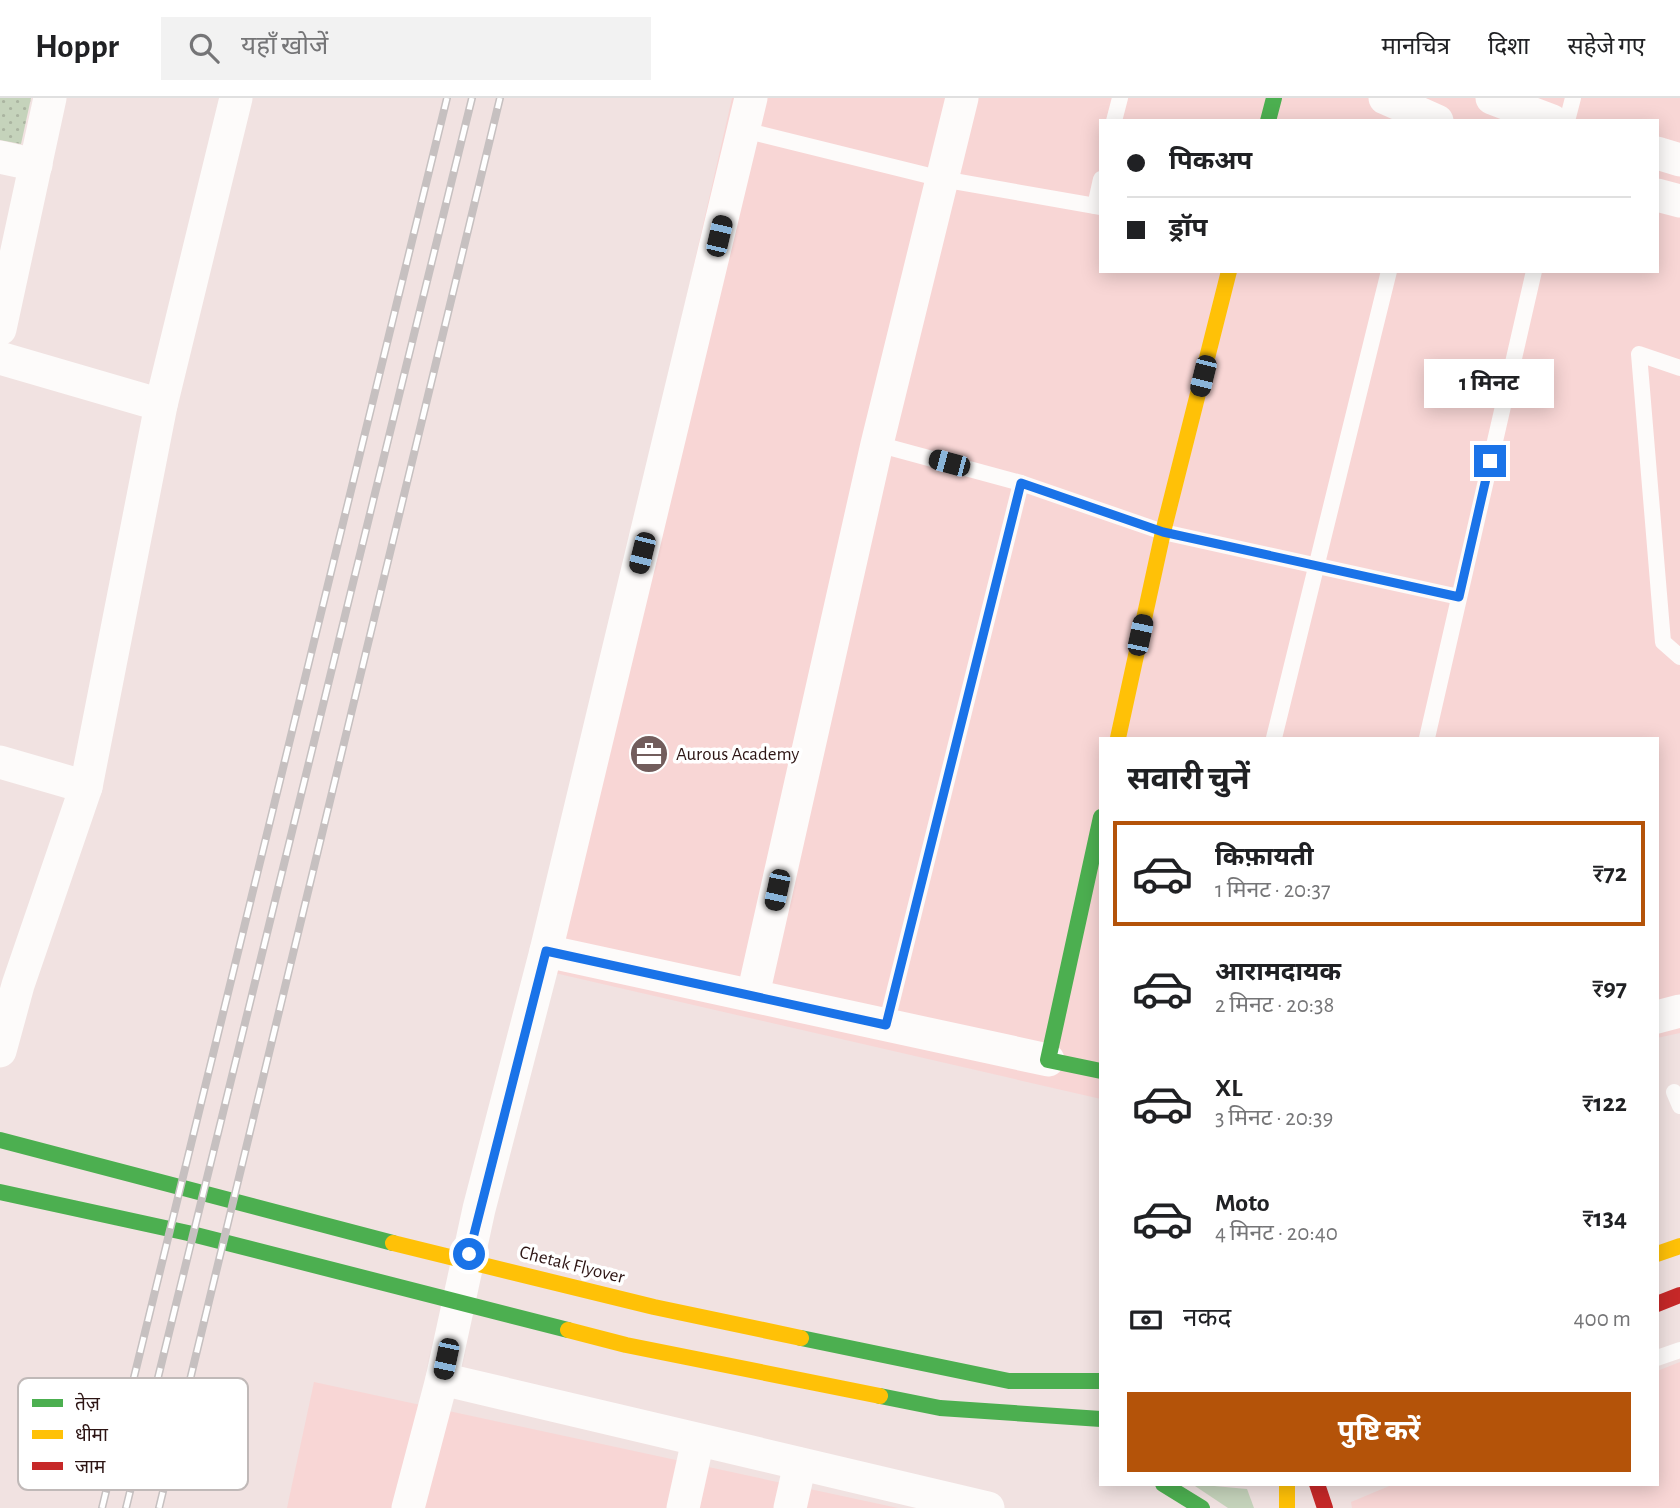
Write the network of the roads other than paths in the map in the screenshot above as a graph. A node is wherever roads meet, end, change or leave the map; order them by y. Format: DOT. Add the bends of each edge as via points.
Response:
graph roads {
  1 [pos="50,98"];
  2 [pos="236,98"];
  3 [pos="751,98"];
  4 [pos="962,98"];
  5 [pos="1119,98"];
  6 [pos="1274,98"];
  7 [pos="1385,98"];
  8 [pos="1492,98"];
  9 [pos="1573,98"];
  10 [pos="1114,119"];
  11 [pos="1269,119"];
  12 [pos="1429,119"];
  13 [pos="1547,119"];
  14 [pos="1568,119"];
  15 [pos="744,130"];
  16 [pos="1659,154"];
  17 [pos="0,157"];
  18 [pos="1680,160"];
  19 [pos="36,164"];
  20 [pos="942,179"];
  21 [pos="1659,196"];
  22 [pos="1680,201"];
  23 [pos="1098,207"];
  24 [pos="1228,273"];
  25 [pos="1388,273"];
  26 [pos="1534,273"];
  27 [pos="0,329"];
  28 [pos="0,358"];
  29 [pos="1680,368"];
  30 [pos="161,405"];
  31 [pos="877,444"];
  32 [pos="1021,483"];
  33 [pos="1163,532"];
  34 [pos="1315,567"];
  35 [pos="1459,597"];
  36 [pos="1680,657"];
  37 [pos="1118,737"];
  38 [pos="1274,737"];
  39 [pos="1427,737"];
  40 [pos="0,762"];
  41 [pos="86,787"];
  42 [pos="1099,826"];
  43 [pos="546,951"];
  44 [pos="9,982"];
  45 [pos="754,995"];
  46 [pos="1680,1011"];
  47 [pos="1659,1016"];
  48 [pos="886,1025"];
  49 [pos="0,1051"];
  50 [pos="1048,1060"];
  51 [pos="1099,1072"];
  52 [pos="0,1140"];
  53 [pos="0,1192"];
  54 [pos="1680,1246"];
  55 [pos="1659,1253"];
  56 [pos="1680,1295"];
  57 [pos="1659,1303"];
  58 [pos="1680,1350"];
  59 [pos="1659,1357"];
  60 [pos="442,1379"];
  61 [pos="1099,1381"];
  62 [pos="1039,1416"];
  63 [pos="1099,1419"];
  64 [pos="1076,1435"];
  65 [pos="698,1440"];
  66 [pos="800,1464"];
  67 [pos="1166,1486"];
  68 [pos="1287,1486"];
  69 [pos="1318,1486"];
  70 [pos="895,1498"];
  71 [pos="408,1508"];
  72 [pos="682,1508"];
  73 [pos="790,1508"];
  74 [pos="988,1508"];
  75 [pos="1202,1508"];
  76 [pos="1287,1508"];
  77 [pos="1325,1508"];
  1 -- 19 [label="street"];
  2 -- 30 [label="street"];
  3 -- 15 [label="street"];
  4 -- 20 [label="street"];
  5 -- 10 [label="lane"];
  6 -- 11 [label="main road"];
  7 -- 12 [label="street"];
  8 -- 13 [label="street"];
  9 -- 14 [label="lane"];
  15 -- 20 [label="lane"];
  15 -- 43 [label="street"];
  16 -- 18 [label="street"];
  17 -- 19 [label="street"];
  19 -- 27 [label="street"];
  20 -- 23 [label="lane"];
  20 -- 31 [label="street"];
  21 -- 22 [label="street"];
  24 -- 33 [label="main road"];
  25 -- 34 [label="lane"];
  26 -- 35 [label="lane"];
  28 -- 30 [label="street"];
  29 -- 36 [label="lane" via="1639,354 1663,642"];
  30 -- 41 [label="street"];
  31 -- 32 [label="lane"];
  31 -- 45 [label="street"];
  32 -- 33 [label="lane"];
  32 -- 48 [label="lane"];
  33 -- 34 [label="lane"];
  33 -- 37 [label="main road"];
  34 -- 35 [label="lane"];
  34 -- 38 [label="lane"];
  35 -- 39 [label="lane"];
  40 -- 41 [label="street"];
  41 -- 44 [label="street"];
  42 -- 50 [label="main road"];
  43 -- 45 [label="street"];
  43 -- 60 [label="street" via="479,1209"];
  44 -- 49 [label="street"];
  45 -- 48 [label="street"];
  46 -- 47 [label="street"];
  48 -- 50 [label="street"];
  50 -- 51 [label="main road"];
  52 -- 61 [label="main road, Chetak Flyover" via="654,1307 1009,1381"];
  53 -- 62 [label="main road" via="188,1234 626,1345 940,1408"];
  54 -- 55 [label="main road"];
  56 -- 57 [label="main road"];
  58 -- 59 [label="lane"];
  60 -- 65 [label="street"];
  60 -- 71 [label="street"];
  62 -- 63 [label="main road"];
  62 -- 64 [label="main road"];
  65 -- 66 [label="street"];
  65 -- 72 [label="street"];
  66 -- 70 [label="street"];
  66 -- 73 [label="street"];
  67 -- 75 [label="main road"];
  68 -- 76 [label="main road"];
  69 -- 77 [label="main road"];
  70 -- 74 [label="street"];
}
